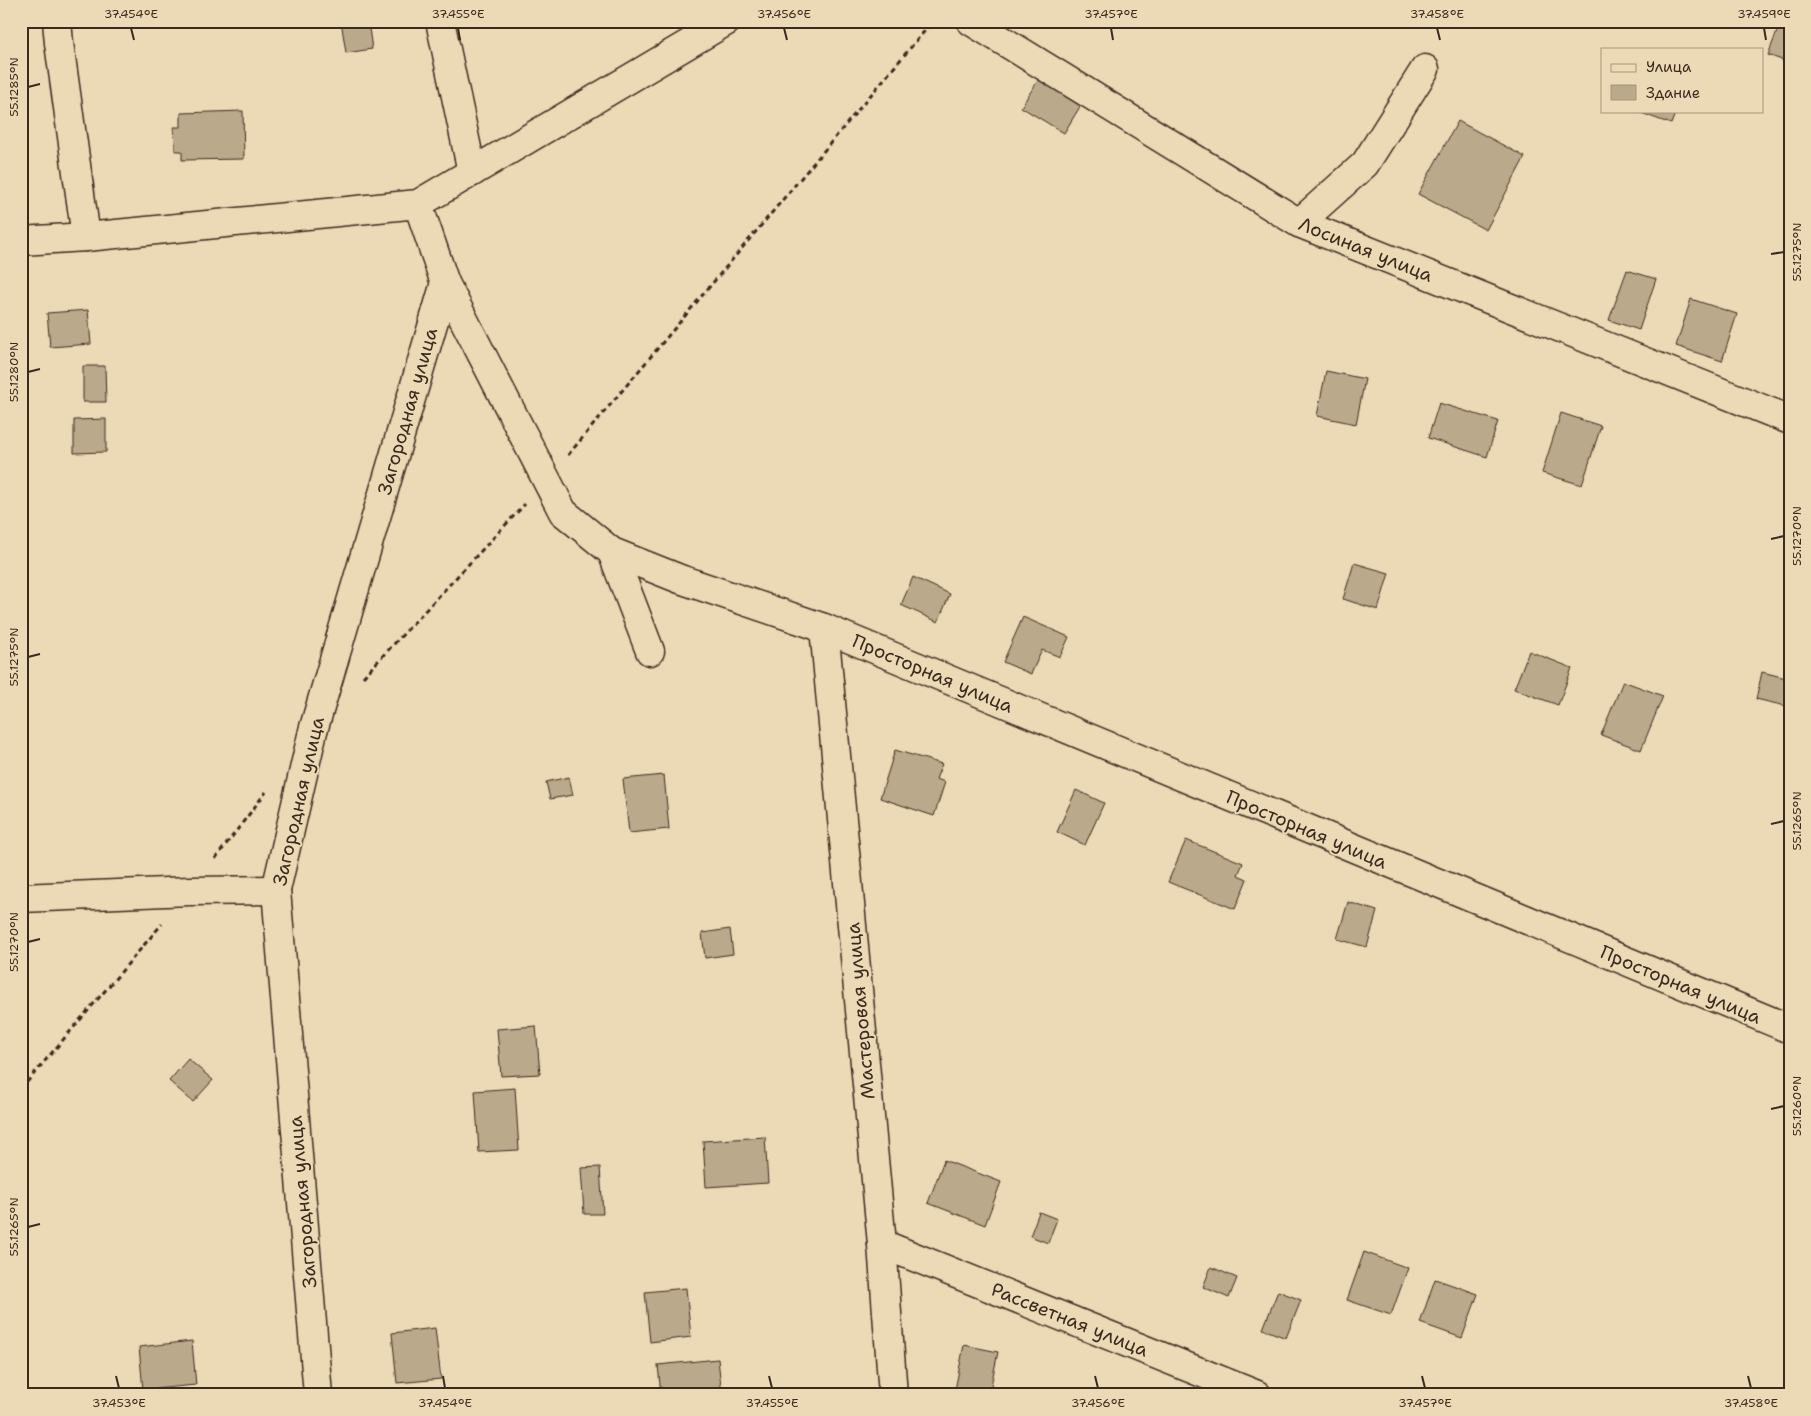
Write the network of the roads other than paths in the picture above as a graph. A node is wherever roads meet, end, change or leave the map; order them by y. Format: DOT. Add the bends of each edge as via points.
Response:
graph roads {
  1 [pos="57,21"];
  2 [pos="440,21"];
  3 [pos="727,21"];
  4 [pos="971,21"];
  5 [pos="1425,69"];
  6 [pos="472,172"];
  7 [pos="418,204"];
  8 [pos="1299,223"];
  9 [pos="86,237"];
  10 [pos="21,241"];
  11 [pos="445,283"];
  12 [pos="1790,420"];
  13 [pos="612,552"];
  14 [pos="824,628"];
  15 [pos="650,651"];
  16 [pos="276,890"];
  17 [pos="21,898"];
  18 [pos="1790,1030"];
  19 [pos="882,1244"];
  20 [pos="318,1395"];
  21 [pos="893,1395"];
  22 [pos="1257,1395"];
  1 -- 9 [label="street"];
  2 -- 6 [label="street"];
  3 -- 6 [label="street"];
  4 -- 8 [label="street, Лосиная улица"];
  5 -- 8 [label="street" via="1365,164"];
  6 -- 7 [label="street"];
  7 -- 9 [label="street"];
  7 -- 11 [label="street"];
  8 -- 12 [label="street, Лосиная улица"];
  9 -- 10 [label="street"];
  11 -- 13 [label="street" via="564,512"];
  11 -- 16 [label="street, Загородная улица" via="313,731"];
  13 -- 14 [label="street, Просторная улица"];
  13 -- 15 [label="street"];
  14 -- 18 [label="street, Просторная улица"];
  14 -- 19 [label="street, Мастеровая улица"];
  16 -- 17 [label="street"];
  16 -- 20 [label="street, Загородная улица"];
  19 -- 21 [label="street, Мастеровая улица"];
  19 -- 22 [label="street, Рассветная улица"];
}
